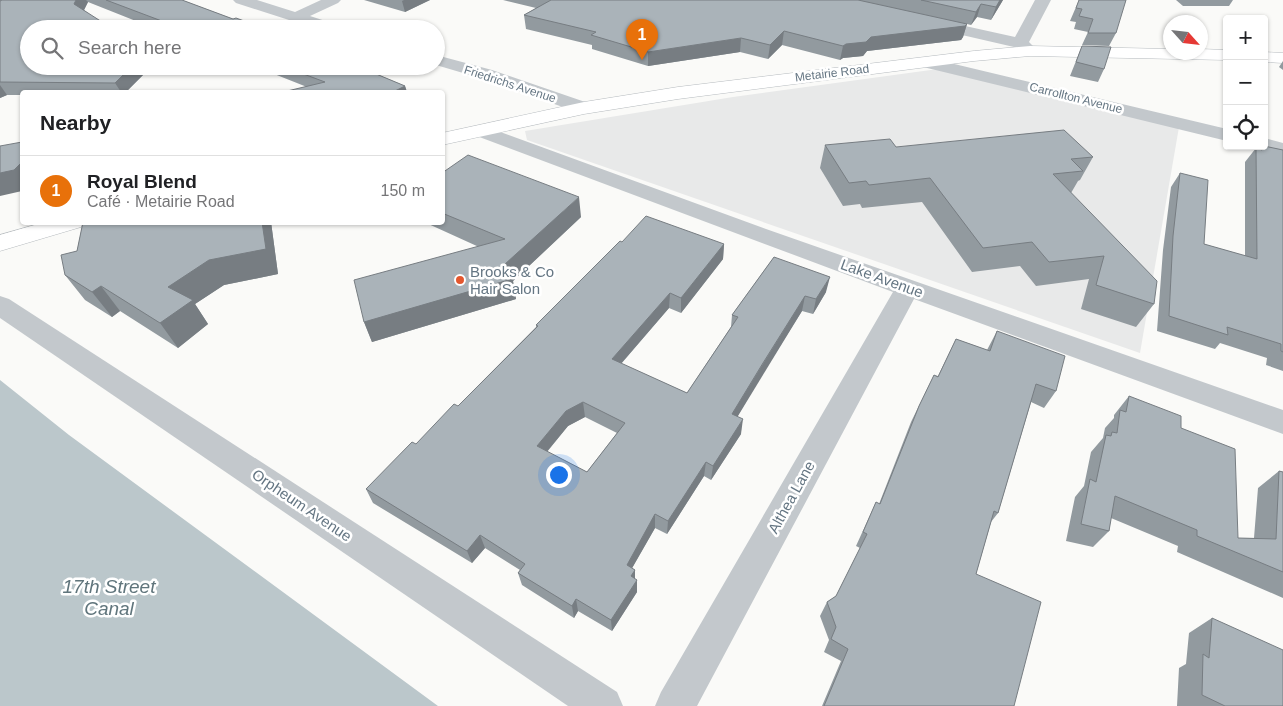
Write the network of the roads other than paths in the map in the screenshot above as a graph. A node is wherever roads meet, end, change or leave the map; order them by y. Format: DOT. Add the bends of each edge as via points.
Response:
graph roads {
  1 [pos="241,0"];
  2 [pos="333,0"];
  3 [pos="1043,0"];
  4 [pos="296,17"];
  5 [pos="910,19"];
  6 [pos="306,20"];
  7 [pos="1025,47"];
  8 [pos="1223,55"];
  9 [pos="1268,57"];
  10 [pos="1283,58"];
  11 [pos="925,62"];
  12 [pos="445,63"];
  13 [pos="584,108"];
  14 [pos="481,131"];
  15 [pos="1223,134"];
  16 [pos="445,138"];
  17 [pos="1268,145"];
  18 [pos="1283,148"];
  19 [pos="20,223"];
  20 [pos="63,225"];
  21 [pos="0,227"];
  22 [pos="0,243"];
  23 [pos="908,287"];
  24 [pos="0,305"];
  25 [pos="1283,422"];
  26 [pos="603,706"];
  27 [pos="675,706"];
  1 -- 4 [label="street"];
  2 -- 4 [label="street"];
  3 -- 7 [label="street"];
  4 -- 6 [label="street"];
  5 -- 7 [label="street"];
  7 -- 8 [label="main road, Metairie Road"];
  7 -- 11 [label="main road, Metairie Road"];
  9 -- 10 [label="main road"];
  11 -- 13 [label="main road, Metairie Road"];
  11 -- 15 [label="street, Carrollton Avenue"];
  12 -- 13 [label="street, Friedrichs Avenue"];
  13 -- 14 [label="main road, Metairie Road"];
  14 -- 16 [label="main road, Metairie Road"];
  14 -- 23 [label="street, Lake Avenue"];
  17 -- 18 [label="street"];
  19 -- 21 [label="main road"];
  20 -- 22 [label="main road"];
  23 -- 25 [label="street, Lake Avenue"];
  23 -- 27 [label="street, Althea Lane"];
  24 -- 26 [label="street, Orpheum Avenue"];
}
